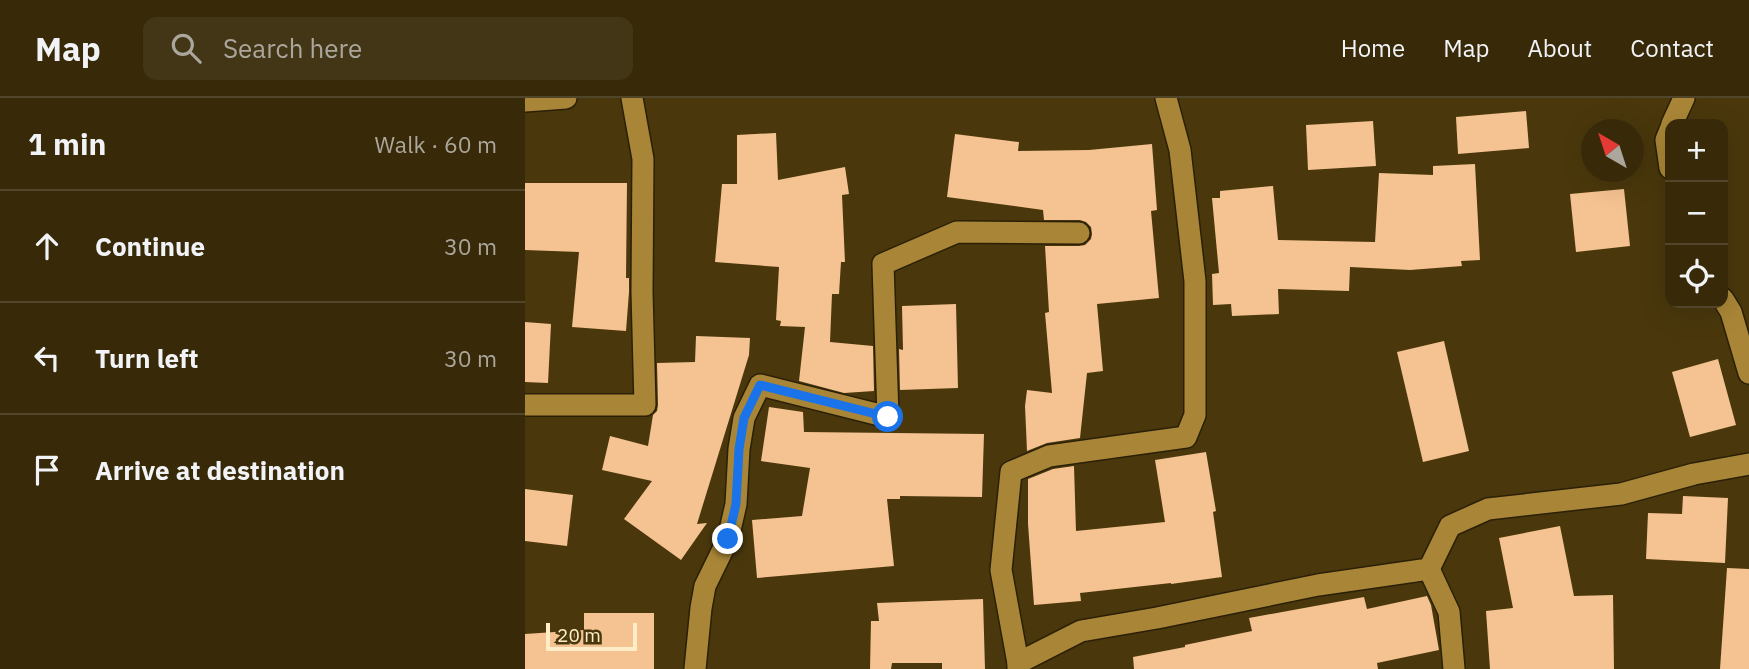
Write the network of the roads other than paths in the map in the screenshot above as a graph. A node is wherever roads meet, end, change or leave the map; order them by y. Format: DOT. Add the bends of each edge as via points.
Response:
graph roads {
  1 [pos="566,98"];
  2 [pos="632,98"];
  3 [pos="1166,98"];
  4 [pos="1684,98"];
  5 [pos="525,101"];
  6 [pos="1674,119"];
  7 [pos="1079,233"];
  8 [pos="1728,307"];
  9 [pos="1749,373"];
  10 [pos="525,405"];
  11 [pos="1749,464"];
  12 [pos="1429,569"];
  13 [pos="1018,666"];
  14 [pos="695,669"];
  15 [pos="1454,669"];
  1 -- 5 [label="street"];
  2 -- 10 [label="street" via="643,159 645,405"];
  3 -- 13 [label="street" via="1180,150 1195,281 1195,415 1186,437 1049,456 1011,472 1001,570"];
  4 -- 6 [label="street"];
  7 -- 14 [label="street" via="957,232 883,264 888,417 760,385 744,418 728,539 705,586"];
  8 -- 9 [label="street"];
  11 -- 12 [label="street" via="1621,494 1488,509 1450,526"];
  12 -- 13 [label="street" via="1318,585 1081,631"];
  12 -- 15 [label="street" via="1449,612"];
}
